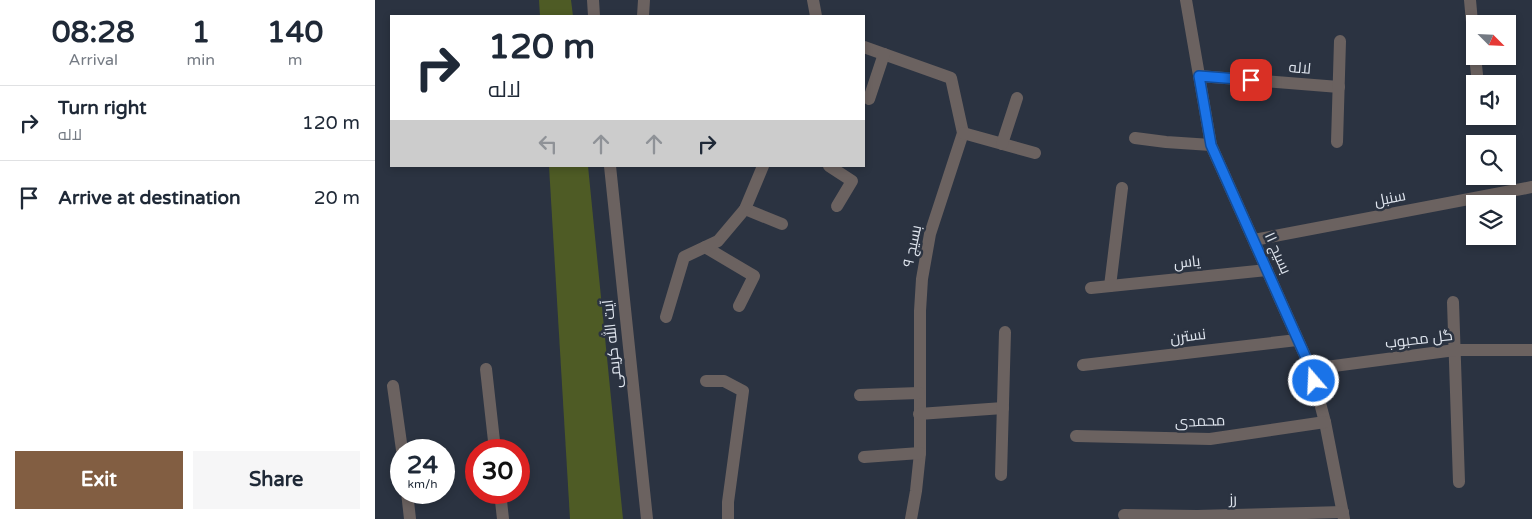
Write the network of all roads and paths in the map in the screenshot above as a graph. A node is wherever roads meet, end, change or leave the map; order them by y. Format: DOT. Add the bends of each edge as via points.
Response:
graph roads {
  1 [pos="593,0"];
  2 [pos="644,0"];
  3 [pos="813,0"];
  4 [pos="1187,0"];
  5 [pos="1470,0"];
  6 [pos="594,15"];
  7 [pos="643,15"];
  8 [pos="816,15"];
  9 [pos="1471,15"];
  10 [pos="1340,41"];
  11 [pos="865,47"];
  12 [pos="884,54"];
  13 [pos="1199,76"];
  14 [pos="1339,87"];
  15 [pos="1017,98"];
  16 [pos="869,99"];
  17 [pos="963,133"];
  18 [pos="1135,138"];
  19 [pos="1337,142"];
  20 [pos="1002,144"];
  21 [pos="1211,145"];
  22 [pos="1035,153"];
  23 [pos="610,167"];
  24 [pos="763,167"];
  25 [pos="831,167"];
  26 [pos="1532,187"];
  27 [pos="1122,188"];
  28 [pos="837,206"];
  29 [pos="745,209"];
  30 [pos="782,224"];
  31 [pos="1254,240"];
  32 [pos="705,247"];
  33 [pos="1267,270"];
  34 [pos="1110,286"];
  35 [pos="1091,288"];
  36 [pos="1453,302"];
  37 [pos="739,306"];
  38 [pos="666,317"];
  39 [pos="1005,332"];
  40 [pos="1297,340"];
  41 [pos="1455,350"];
  42 [pos="1532,350"];
  43 [pos="1083,365"];
  44 [pos="486,369"];
  45 [pos="1311,369"];
  46 [pos="706,381"];
  47 [pos="393,386"];
  48 [pos="919,393"];
  49 [pos="860,395"];
  50 [pos="1003,408"];
  51 [pos="919,414"];
  52 [pos="1325,422"];
  53 [pos="1076,436"];
  54 [pos="400,439"];
  55 [pos="494,439"];
  56 [pos="920,453"];
  57 [pos="864,458"];
  58 [pos="1001,475"];
  59 [pos="1459,482"];
  60 [pos="408,504"];
  61 [pos="501,504"];
  62 [pos="1124,515"];
  63 [pos="1344,516"];
  64 [pos="1197,517"];
  65 [pos="410,519"];
  66 [pos="503,519"];
  67 [pos="647,519"];
  68 [pos="728,519"];
  69 [pos="911,519"];
  1 -- 6 [label="street"];
  2 -- 7 [label="street"];
  3 -- 8 [label="street"];
  4 -- 13 [label="street, بسیج ۱۱"];
  5 -- 9 [label="street"];
  10 -- 14 [label="street"];
  11 -- 12 [label="street"];
  12 -- 16 [label="street"];
  12 -- 17 [label="street" via="951,78"];
  13 -- 14 [label="street, لاله"];
  13 -- 21 [label="street, بسیج ۱۱"];
  14 -- 19 [label="street"];
  15 -- 20 [label="street"];
  17 -- 20 [label="street"];
  17 -- 48 [label="street, بسیج ۹" via="930,234 922,279"];
  18 -- 21 [label="street"];
  20 -- 22 [label="street"];
  21 -- 31 [label="street, بسیج ۱۱"];
  23 -- 67 [label="street, آیت الله کریمی"];
  24 -- 29 [label="street"];
  25 -- 28 [label="street" via="852,181"];
  26 -- 31 [label="street, سنبل"];
  27 -- 34 [label="street"];
  29 -- 30 [label="street"];
  29 -- 32 [label="street" via="718,241"];
  31 -- 33 [label="street, بسیج ۱۱"];
  32 -- 37 [label="street" via="753,276"];
  32 -- 38 [label="street" via="684,257"];
  33 -- 34 [label="street, یاس"];
  33 -- 40 [label="street, بسیج ۱۱"];
  34 -- 35 [label="street, یاس"];
  36 -- 41 [label="street"];
  39 -- 50 [label="street"];
  40 -- 43 [label="street, نسترن"];
  40 -- 45 [label="street, بسیج ۱۱"];
  41 -- 42 [label="street, گل محبوب"];
  41 -- 45 [label="street, گل محبوب"];
  41 -- 59 [label="street"];
  44 -- 55 [label="street"];
  45 -- 52 [label="street, بسیج ۱۱"];
  46 -- 68 [label="street" via="724,381 743,391"];
  47 -- 54 [label="street"];
  48 -- 49 [label="street"];
  48 -- 51 [label="street, بسیج ۹"];
  50 -- 51 [label="street"];
  50 -- 58 [label="street"];
  51 -- 56 [label="street, بسیج ۹"];
  52 -- 53 [label="street, محمدی" via="1210,439"];
  52 -- 63 [label="street, بسیج ۱۱"];
  56 -- 57 [label="street"];
  56 -- 69 [label="street, بسیج ۹"];
  60 -- 65 [label="street"];
  61 -- 66 [label="street"];
  62 -- 64 [label="street, رز"];
  63 -- 64 [label="street, رز"];
}
